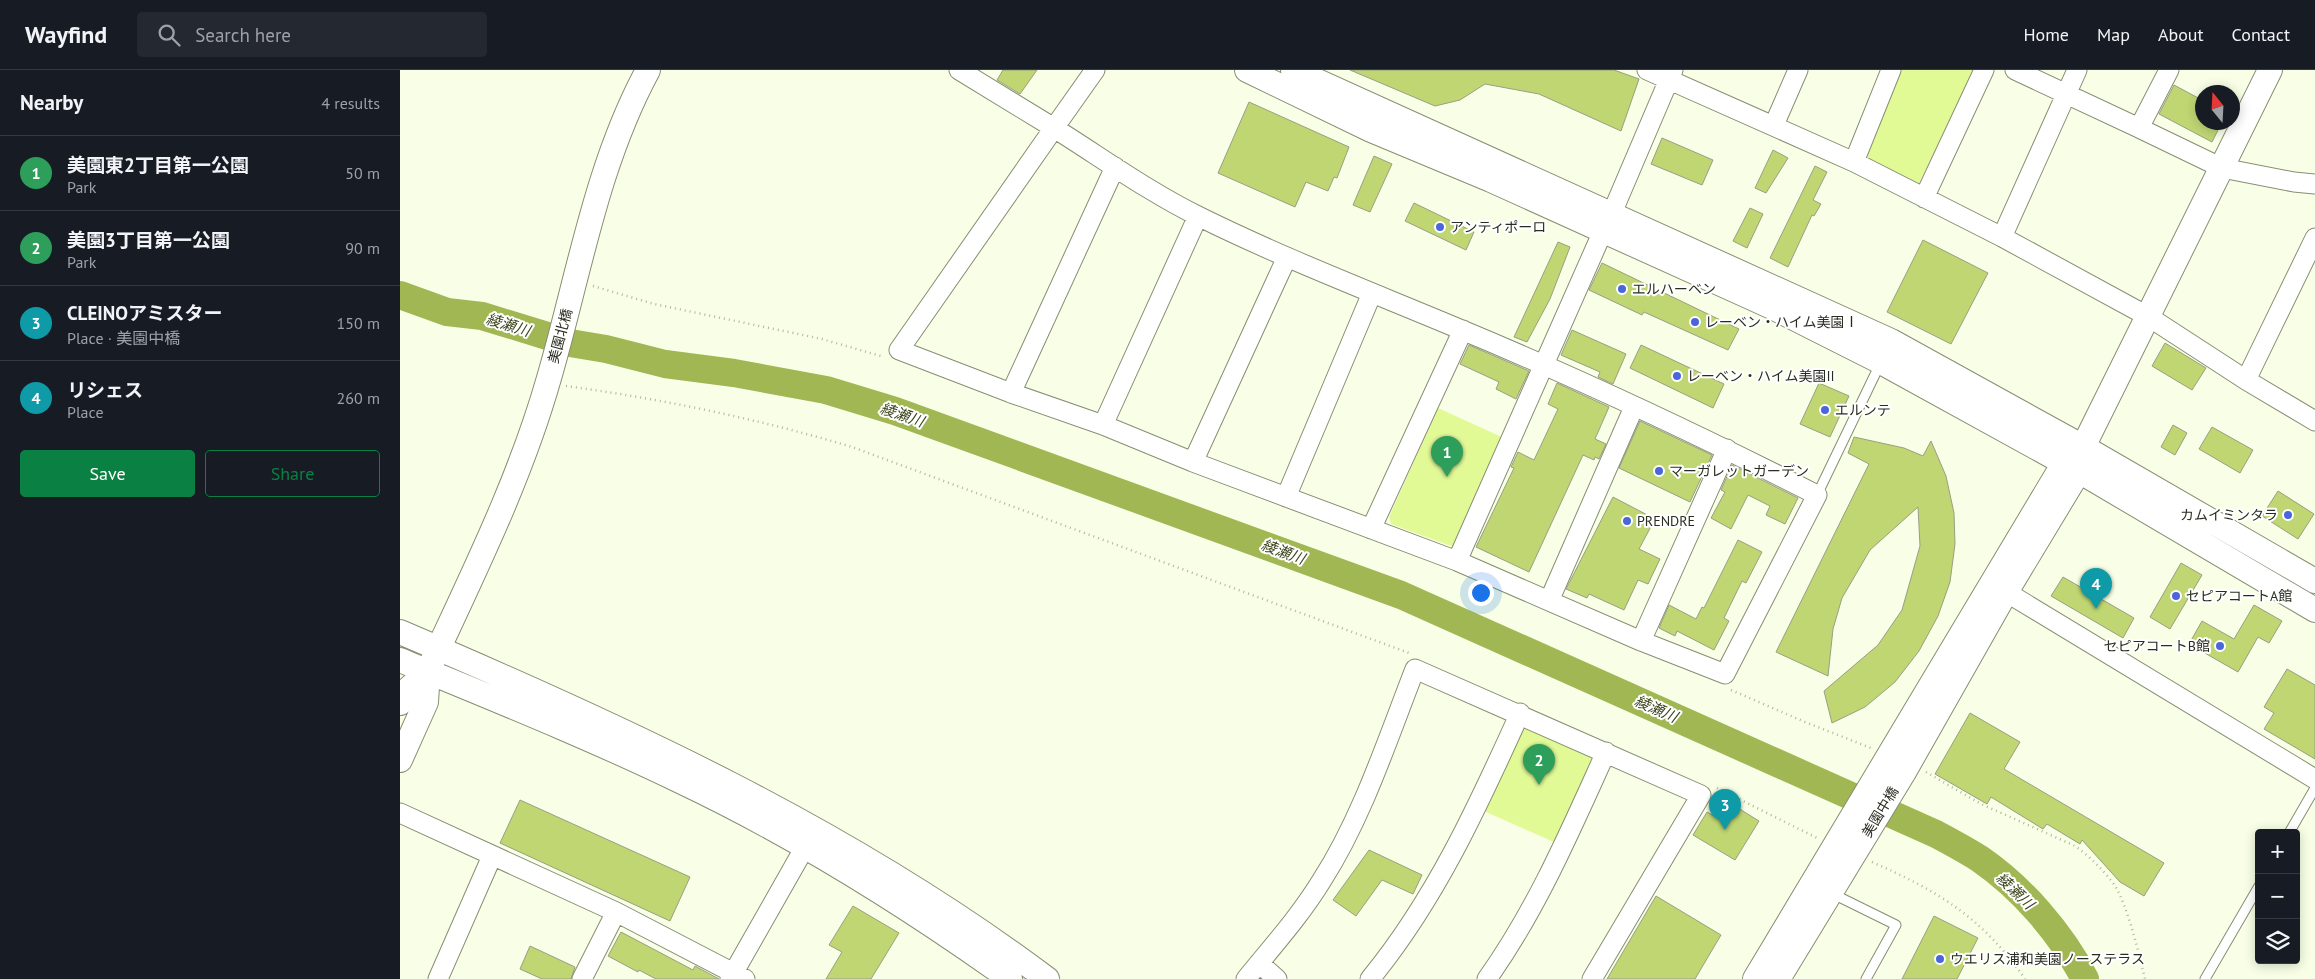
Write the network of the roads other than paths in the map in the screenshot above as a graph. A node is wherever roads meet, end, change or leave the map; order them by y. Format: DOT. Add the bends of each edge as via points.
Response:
graph roads {
  1 [pos="959,70"];
  2 [pos="1095,70"];
  3 [pos="1247,70"];
  4 [pos="1293,70"];
  5 [pos="1647,70"];
  6 [pos="1798,70"];
  7 [pos="1891,70"];
  8 [pos="1984,70"];
  9 [pos="2015,70"];
  10 [pos="2077,70"];
  11 [pos="2169,70"];
  12 [pos="2270,70"];
  13 [pos="642,72"];
  14 [pos="1671,75"];
  15 [pos="2066,94"];
  16 [pos="1774,125"];
  17 [pos="1054,128"];
  18 [pos="2139,128"];
  19 [pos="1854,162"];
  20 [pos="1115,167"];
  21 [pos="2222,168"];
  22 [pos="2315,184"];
  23 [pos="1924,198"];
  24 [pos="1198,216"];
  25 [pos="1608,222"];
  26 [pos="2002,237"];
  27 [pos="2315,238"];
  28 [pos="1287,257"];
  29 [pos="1372,293"];
  30 [pos="2149,317"];
  31 [pos="1463,330"];
  32 [pos="1881,362"];
  33 [pos="1542,366"];
  34 [pos="2246,380"];
  35 [pos="1011,393"];
  36 [pos="1634,407"];
  37 [pos="2315,421"];
  38 [pos="1103,425"];
  39 [pos="2083,447"];
  40 [pos="1727,449"];
  41 [pos="1193,462"];
  42 [pos="2072,467"];
  43 [pos="1817,495"];
  44 [pos="1286,496"];
  45 [pos="1371,529"];
  46 [pos="1457,561"];
  47 [pos="2315,581"];
  48 [pos="2006,592"];
  49 [pos="1549,602"];
  50 [pos="2315,610"];
  51 [pos="400,632"];
  52 [pos="1641,641"];
  53 [pos="438,648"];
  54 [pos="400,660"];
  55 [pos="428,671"];
  56 [pos="400,702"];
  57 [pos="1520,713"];
  58 [pos="1606,752"];
  59 [pos="400,760"];
  60 [pos="1904,769"];
  61 [pos="2315,779"];
  62 [pos="2315,788"];
  63 [pos="400,814"];
  64 [pos="2291,829"];
  65 [pos="805,847"];
  66 [pos="1847,849"];
  67 [pos="492,856"];
  68 [pos="1831,893"];
  69 [pos="2255,893"];
  70 [pos="616,912"];
  71 [pos="1259,963"];
  72 [pos="736,977"];
  73 [pos="438,979"];
  74 [pos="582,979"];
  75 [pos="1010,979"];
  76 [pos="1047,979"];
  77 [pos="1246,979"];
  78 [pos="1277,979"];
  79 [pos="1370,979"];
  80 [pos="1487,979"];
  81 [pos="1592,979"];
  82 [pos="1755,979"];
  83 [pos="1778,979"];
  84 [pos="1866,979"];
  85 [pos="2205,979"];
  1 -- 17 [label="street"];
  2 -- 17 [label="street"];
  3 -- 25 [label="street" via="1371,130 1491,180"];
  4 -- 25 [label="street"];
  5 -- 14 [label="street"];
  6 -- 16 [label="street"];
  7 -- 19 [label="street"];
  8 -- 23 [label="street"];
  9 -- 15 [label="street"];
  10 -- 15 [label="street"];
  11 -- 18 [label="street"];
  12 -- 21 [label="street"];
  13 -- 53 [label="street, 美園北橋" via="612,147 548,381 517,472"];
  14 -- 16 [label="street"];
  14 -- 25 [label="street"];
  15 -- 18 [label="street"];
  15 -- 26 [label="street"];
  16 -- 19 [label="street"];
  17 -- 20 [label="street"];
  17 -- 35 [label="street" via="899,350"];
  18 -- 21 [label="street"];
  19 -- 23 [label="street"];
  20 -- 24 [label="street"];
  20 -- 35 [label="street"];
  21 -- 22 [label="street"];
  21 -- 30 [label="street"];
  23 -- 26 [label="street"];
  24 -- 28 [label="street"];
  24 -- 38 [label="street"];
  25 -- 32 [label="street"];
  25 -- 33 [label="street"];
  25 -- 39 [label="street" via="1891,341"];
  26 -- 30 [label="street"];
  27 -- 34 [label="street"];
  28 -- 29 [label="street"];
  28 -- 41 [label="street"];
  29 -- 31 [label="street"];
  29 -- 44 [label="street"];
  30 -- 34 [label="street"];
  30 -- 39 [label="street"];
  31 -- 33 [label="street"];
  31 -- 45 [label="street"];
  32 -- 42 [label="street"];
  32 -- 43 [label="lane"];
  33 -- 36 [label="street"];
  33 -- 46 [label="street"];
  34 -- 37 [label="street"];
  35 -- 38 [label="street"];
  36 -- 40 [label="street"];
  36 -- 49 [label="street"];
  38 -- 41 [label="street"];
  39 -- 42 [label="street"];
  39 -- 47 [label="street"];
  40 -- 43 [label="street"];
  40 -- 52 [label="street"];
  41 -- 44 [label="street"];
  42 -- 48 [label="street"];
  42 -- 50 [label="street"];
  42 -- 60 [label="street"];
  43 -- 52 [label="street" via="1725,674"];
  44 -- 45 [label="street"];
  45 -- 46 [label="street"];
  46 -- 49 [label="street"];
  48 -- 60 [label="street"];
  48 -- 61 [label="street"];
  49 -- 52 [label="street"];
  51 -- 53 [label="street"];
  53 -- 55 [label="street, 美園北橋"];
  53 -- 76 [label="street" via="603,721 741,789 954,914"];
  54 -- 55 [label="street"];
  55 -- 56 [label="street" via="405,692"];
  55 -- 59 [label="street" via="426,702"];
  55 -- 65 [label="street" via="681,781"];
  57 -- 58 [label="street"];
  57 -- 71 [label="street" via="1415,669 1371,781 1324,879"];
  57 -- 79 [label="street" via="1452,856 1394,950"];
  58 -- 80 [label="street" via="1558,856"];
  58 -- 81 [label="street" via="1701,795"];
  60 -- 66 [label="street, 美園中橋"];
  62 -- 64 [label="lane"];
  63 -- 67 [label="street"];
  65 -- 72 [label="street"];
  65 -- 75 [label="street" via="877,888"];
  66 -- 68 [label="street"];
  66 -- 82 [label="street"];
  67 -- 70 [label="street"];
  67 -- 73 [label="street"];
  68 -- 83 [label="street"];
  68 -- 84 [label="lane" via="1896,925"];
  69 -- 85 [label="lane"];
  70 -- 72 [label="street"];
  70 -- 74 [label="street"];
  71 -- 77 [label="street"];
  71 -- 78 [label="street"];
}
